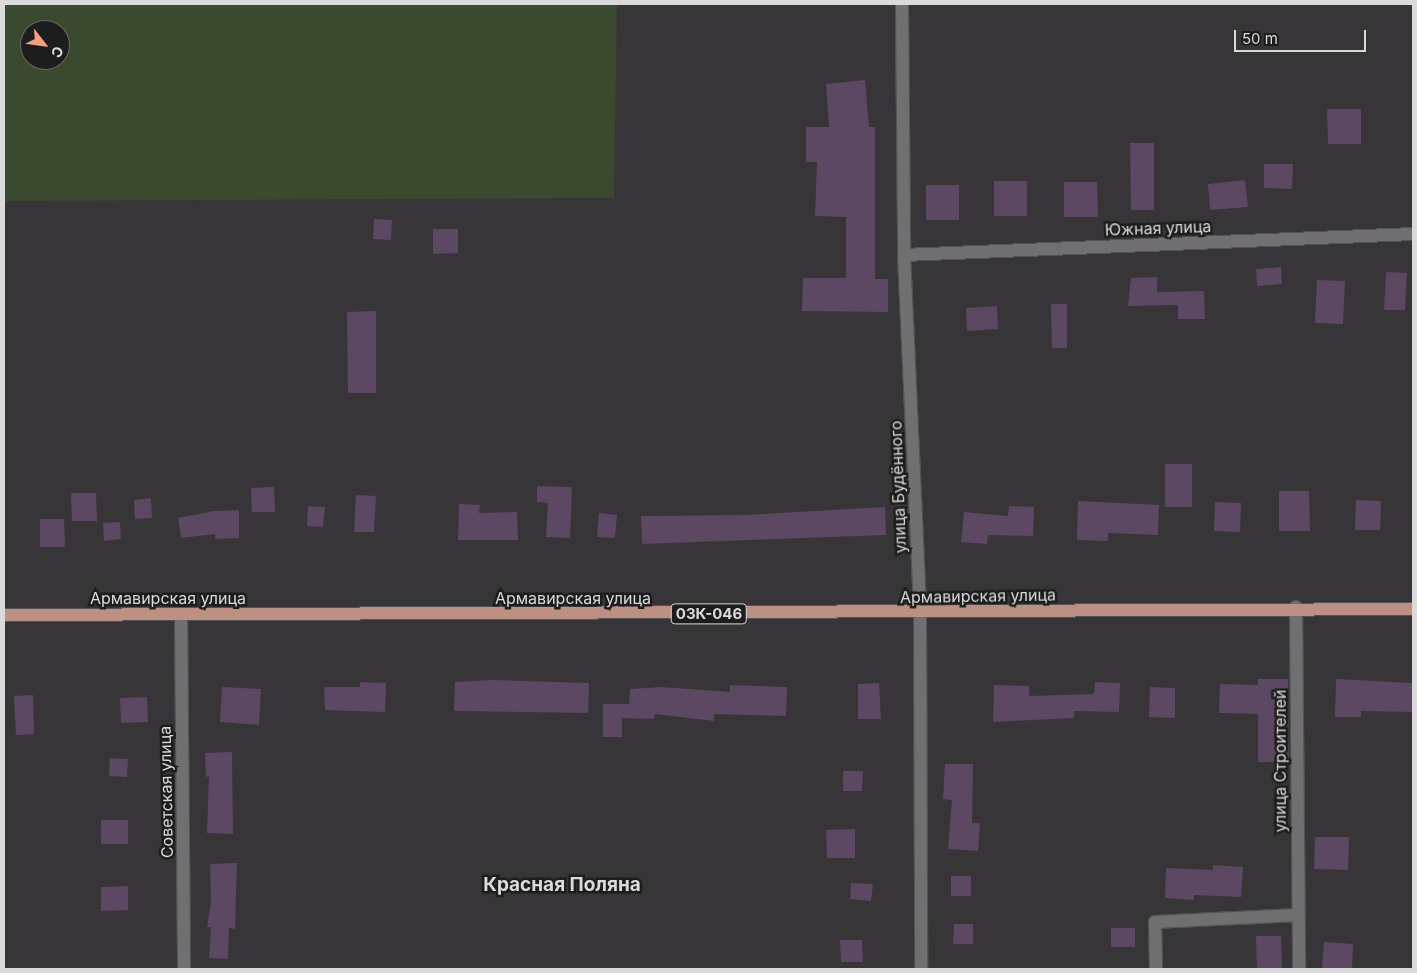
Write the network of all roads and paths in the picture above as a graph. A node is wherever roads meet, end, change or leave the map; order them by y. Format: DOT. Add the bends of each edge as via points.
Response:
graph roads {
  1 [pos="902,4"];
  2 [pos="1413,234"];
  3 [pos="904,255"];
  4 [pos="1296,607"];
  5 [pos="1413,609"];
  6 [pos="920,613"];
  7 [pos="181,614"];
  8 [pos="4,615"];
  9 [pos="1298,915"];
  10 [pos="184,969"];
  11 [pos="921,969"];
  12 [pos="1156,969"];
  13 [pos="1300,969"];
  1 -- 3 [label="street, улица Будённого"];
  2 -- 3 [label="street, Южная улица"];
  3 -- 6 [label="street, улица Будённого"];
  4 -- 5 [label="main road, Армавирская улица / 03К-046"];
  4 -- 6 [label="main road, Армавирская улица / 03К-046"];
  4 -- 9 [label="street, улица Строителей"];
  6 -- 7 [label="main road, Армавирская улица / 03К-046"];
  6 -- 11 [label="street, улица Будённого"];
  7 -- 8 [label="main road, Армавирская улица / 03К-046"];
  7 -- 10 [label="street, Советская улица"];
  9 -- 12 [label="street" via="1155,922"];
  9 -- 13 [label="street, улица Строителей"];
}
